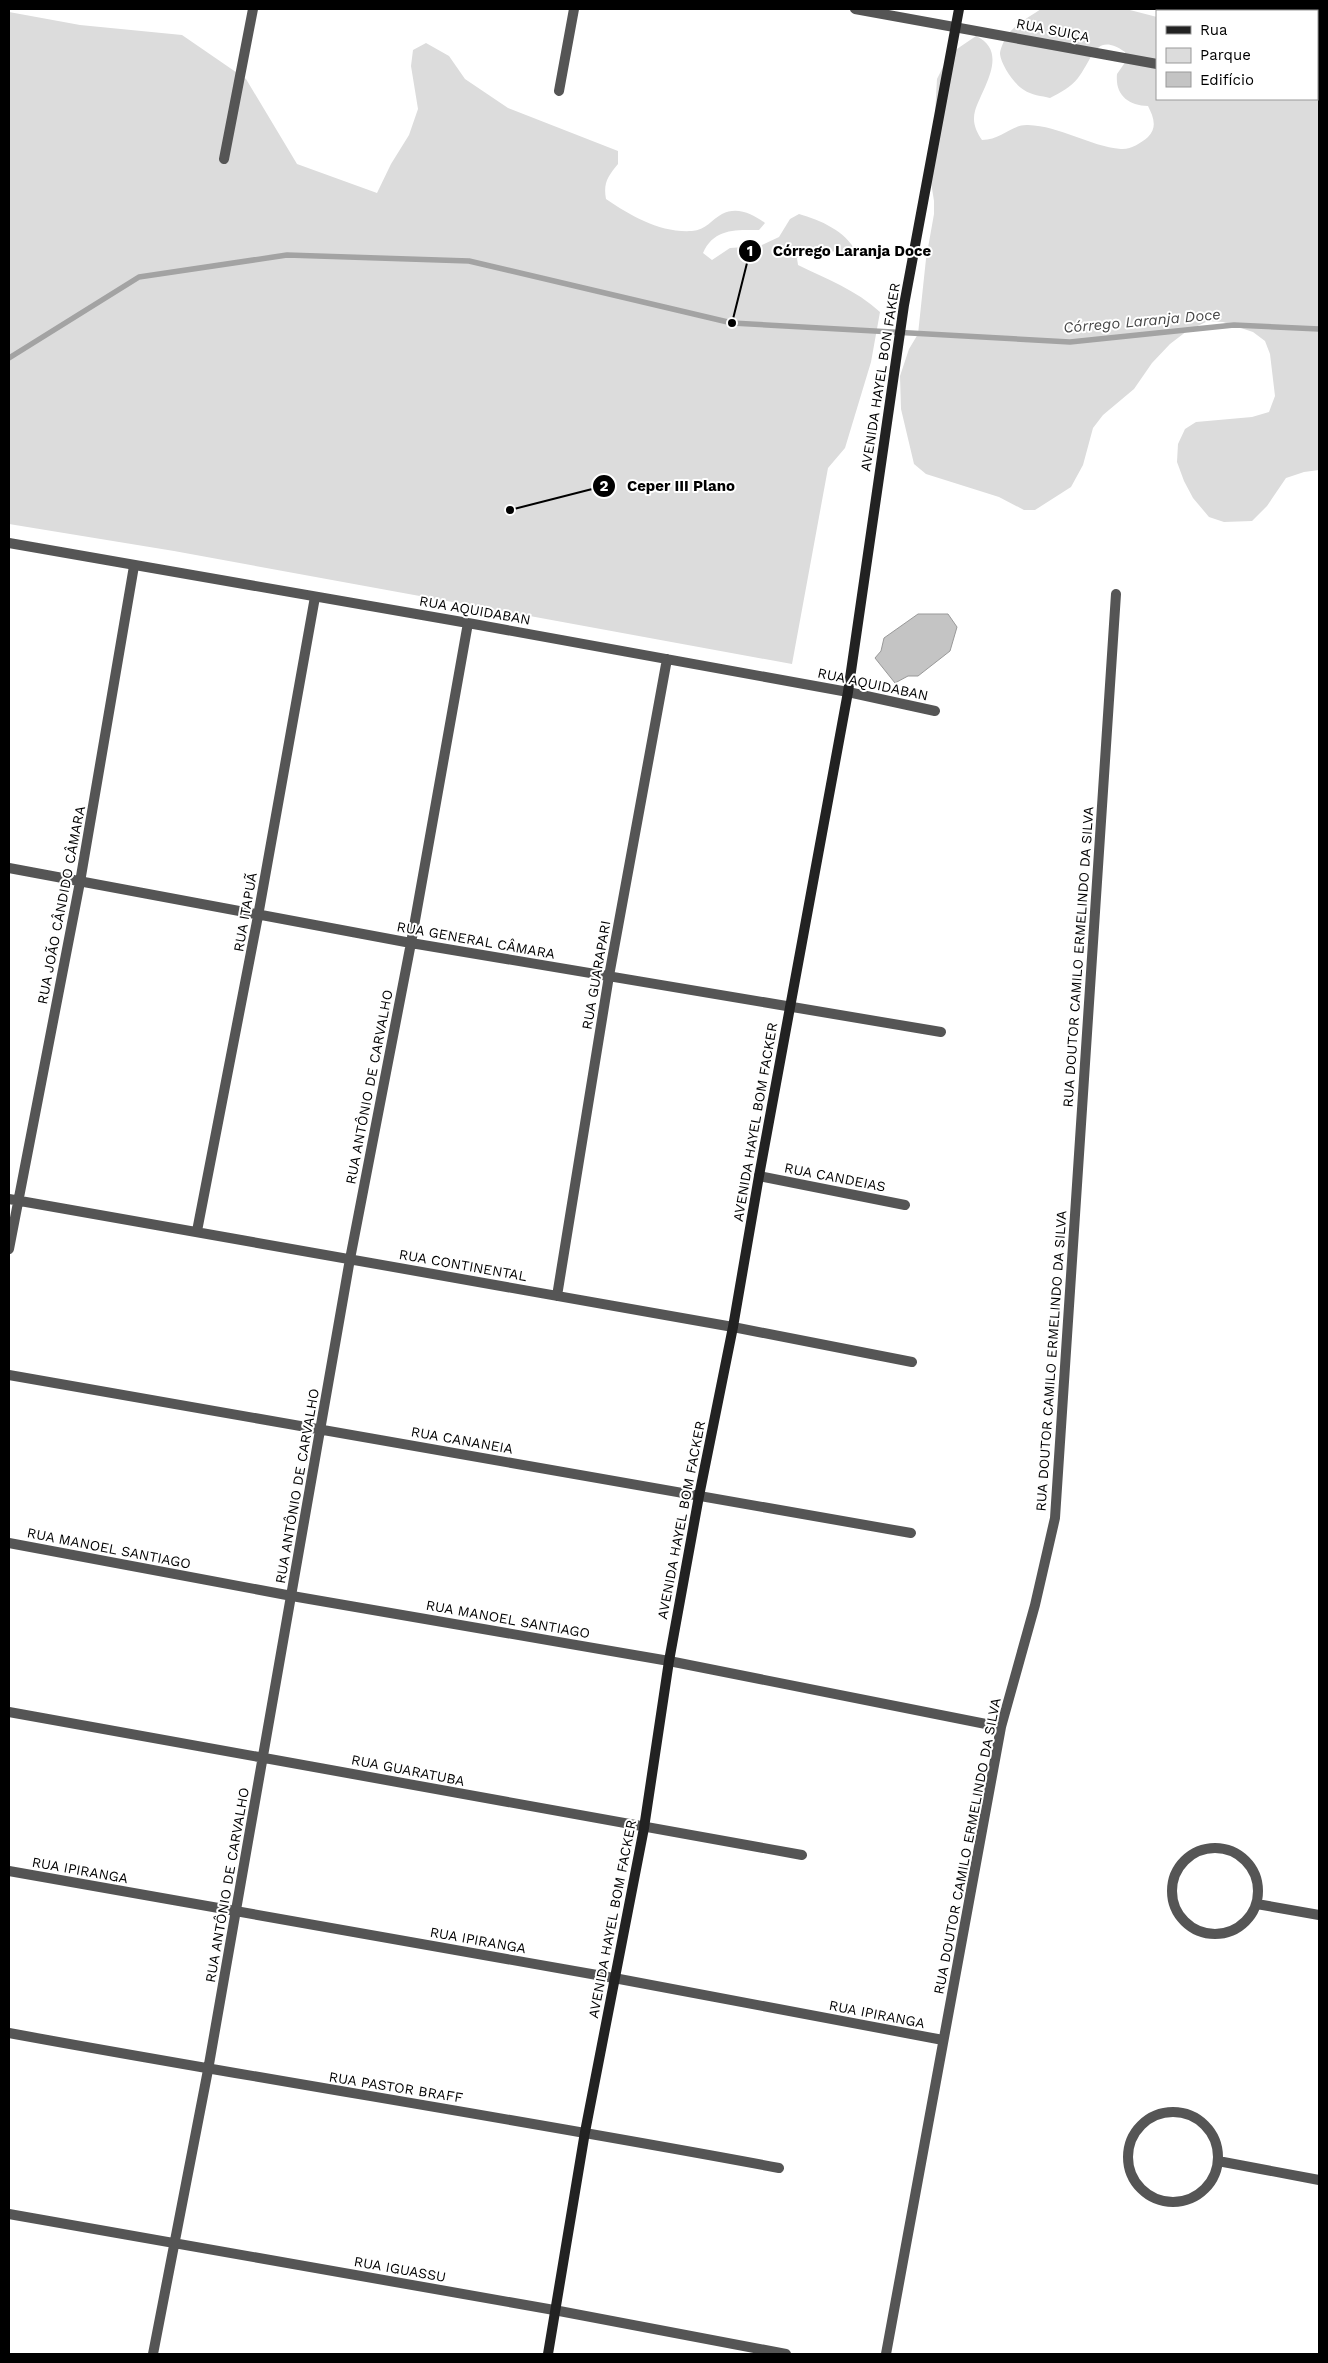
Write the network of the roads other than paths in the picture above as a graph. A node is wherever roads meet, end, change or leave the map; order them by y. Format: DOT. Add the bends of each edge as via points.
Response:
graph roads {
  1 [pos="253,9"];
  2 [pos="574,9"];
  3 [pos="855,9"];
  4 [pos="959,9"];
  5 [pos="955,26"];
  6 [pos="1156,64"];
  7 [pos="559,91"];
  8 [pos="224,159"];
  9 [pos="9,543"];
  10 [pos="134,566"];
  11 [pos="1116,594"];
  12 [pos="315,597"];
  13 [pos="468,623"];
  14 [pos="667,659"];
  15 [pos="848,692"];
  16 [pos="935,710"];
  17 [pos="9,868"];
  18 [pos="80,882"];
  19 [pos="258,916"];
  20 [pos="411,943"];
  21 [pos="609,976"];
  22 [pos="790,1008"];
  23 [pos="941,1032"];
  24 [pos="758,1176"];
  25 [pos="13,1200"];
  26 [pos="906,1205"];
  27 [pos="197,1231"];
  28 [pos="9,1249"];
  29 [pos="350,1259"];
  30 [pos="557,1296"];
  31 [pos="733,1327"];
  32 [pos="912,1362"];
  33 [pos="9,1375"];
  34 [pos="321,1428"];
  35 [pos="699,1496"];
  36 [pos="911,1533"];
  37 [pos="9,1544"];
  38 [pos="292,1596"];
  39 [pos="669,1661"];
  40 [pos="9,1712"];
  41 [pos="1002,1727"];
  42 [pos="262,1757"];
  43 [pos="644,1828"];
  44 [pos="802,1856"];
  45 [pos="9,1871"];
  46 [pos="1257,1904"];
  47 [pos="237,1912"];
  48 [pos="1319,1915"];
  49 [pos="614,1978"];
  50 [pos="9,2033"];
  51 [pos="943,2040"];
  52 [pos="208,2070"];
  53 [pos="585,2132"];
  54 [pos="1218,2162"];
  55 [pos="779,2168"];
  56 [pos="1319,2180"];
  57 [pos="9,2214"];
  58 [pos="173,2244"];
  59 [pos="554,2310"];
  60 [pos="153,2354"];
  61 [pos="548,2354"];
  62 [pos="786,2354"];
  63 [pos="886,2354"];
  1 -- 8 [label="street"];
  2 -- 7 [label="street"];
  3 -- 5 [label="street, RUA SUIÇA"];
  4 -- 5 [label="street, AVENIDA HAYEL BON FAKER"];
  5 -- 6 [label="street, RUA SUIÇA"];
  5 -- 15 [label="street, AVENIDA HAYEL BON FAKER" via="904,305"];
  9 -- 10 [label="street, RUA AQUIDABAN"];
  10 -- 12 [label="street, RUA AQUIDABAN"];
  10 -- 18 [label="street, RUA JOÃO CÂNDIDO CÂMARA"];
  11 -- 41 [label="street, RUA DOUTOR CAMILO ERMELINDO DA SILVA" via="1055,1518"];
  12 -- 13 [label="street, RUA AQUIDABAN"];
  12 -- 19 [label="street, RUA ITAPUÃ"];
  13 -- 14 [label="street, RUA AQUIDABAN"];
  13 -- 20 [label="street, RUA ANTÔNIO DE CARVALHO"];
  14 -- 15 [label="street, RUA AQUIDABAN"];
  14 -- 21 [label="street, RUA GUARAPARI"];
  15 -- 16 [label="street, RUA AQUIDABAN"];
  15 -- 22 [label="street, AVENIDA HAYEL BOM FACKER"];
  17 -- 18 [label="street, RUA GENERAL CÂMARA"];
  18 -- 19 [label="street, RUA GENERAL CÂMARA"];
  18 -- 25 [label="street, RUA JOÃO CÂNDIDO CÂMARA"];
  19 -- 20 [label="street, RUA GENERAL CÂMARA"];
  19 -- 27 [label="street, RUA ITAPUÃ"];
  20 -- 21 [label="street, RUA GENERAL CÂMARA"];
  20 -- 29 [label="street, RUA ANTÔNIO DE CARVALHO"];
  21 -- 22 [label="street, RUA GENERAL CÂMARA"];
  21 -- 30 [label="street, RUA GUARAPARI"];
  22 -- 23 [label="street, RUA GENERAL CÂMARA"];
  22 -- 24 [label="street, AVENIDA HAYEL BOM FACKER"];
  24 -- 26 [label="street, RUA CANDEIAS"];
  24 -- 31 [label="street, AVENIDA HAYEL BOM FACKER"];
  25 -- 27 [label="street, RUA CONTINENTAL"];
  25 -- 28 [label="street, RUA JOÃO CÂNDIDO CÂMARA"];
  27 -- 29 [label="street, RUA CONTINENTAL"];
  29 -- 30 [label="street, RUA CONTINENTAL"];
  29 -- 34 [label="street, RUA ANTÔNIO DE CARVALHO"];
  30 -- 31 [label="street, RUA CONTINENTAL"];
  31 -- 32 [label="street, RUA CONTINENTAL"];
  31 -- 35 [label="street, AVENIDA HAYEL BOM FACKER"];
  33 -- 34 [label="street, RUA CANANEIA"];
  34 -- 35 [label="street, RUA CANANEIA"];
  34 -- 38 [label="street, RUA ANTÔNIO DE CARVALHO"];
  35 -- 36 [label="street, RUA CANANEIA"];
  35 -- 39 [label="street, AVENIDA HAYEL BOM FACKER"];
  37 -- 38 [label="street, RUA MANOEL SANTIAGO"];
  38 -- 39 [label="street, RUA MANOEL SANTIAGO"];
  38 -- 42 [label="street, RUA ANTÔNIO DE CARVALHO"];
  39 -- 41 [label="street, RUA MANOEL SANTIAGO"];
  39 -- 43 [label="street, AVENIDA HAYEL BOM FACKER"];
  40 -- 42 [label="street, RUA GUARATUBA"];
  41 -- 51 [label="street, RUA DOUTOR CAMILO ERMELINDO DA SILVA"];
  42 -- 43 [label="street, RUA GUARATUBA"];
  42 -- 47 [label="street, RUA ANTÔNIO DE CARVALHO"];
  43 -- 44 [label="street, RUA GUARATUBA"];
  43 -- 49 [label="street, AVENIDA HAYEL BOM FACKER"];
  45 -- 47 [label="street, RUA IPIRANGA"];
  46 -- 46 [label="street" via="1258,1883 1250,1864 1227,1848 1206,1848 1187,1857 1172,1882 1176,1911 1197,1931 1219,1934 1240,1927 1251,1917"];
  46 -- 48 [label="street"];
  47 -- 49 [label="street, RUA IPIRANGA"];
  47 -- 52 [label="street, RUA ANTÔNIO DE CARVALHO"];
  49 -- 51 [label="street, RUA IPIRANGA"];
  49 -- 53 [label="street, AVENIDA HAYEL BOM FACKER"];
  50 -- 52 [label="street, RUA PASTOR BRAFF"];
  51 -- 63 [label="street, RUA DOUTOR CAMILO ERMELINDO DA SILVA"];
  52 -- 53 [label="street, RUA PASTOR BRAFF"];
  52 -- 58 [label="street, RUA ANTÔNIO DE CARVALHO"];
  53 -- 55 [label="street, RUA PASTOR BRAFF"];
  53 -- 59 [label="street, AVENIDA HAYEL BOM FACKER"];
  54 -- 54 [label="street" via="1217,2146 1210,2132 1200,2121 1186,2114 1156,2115 1133,2135 1128,2149 1132,2178 1153,2198 1167,2202 1195,2197 1210,2182"];
  54 -- 56 [label="street"];
  57 -- 58 [label="street, RUA IGUASSU"];
  58 -- 59 [label="street, RUA IGUASSU"];
  58 -- 60 [label="street, RUA ANTÔNIO DE CARVALHO"];
  59 -- 61 [label="street, AVENIDA HAYEL BOM FACKER"];
  59 -- 62 [label="street, RUA IGUASSU"];
}
